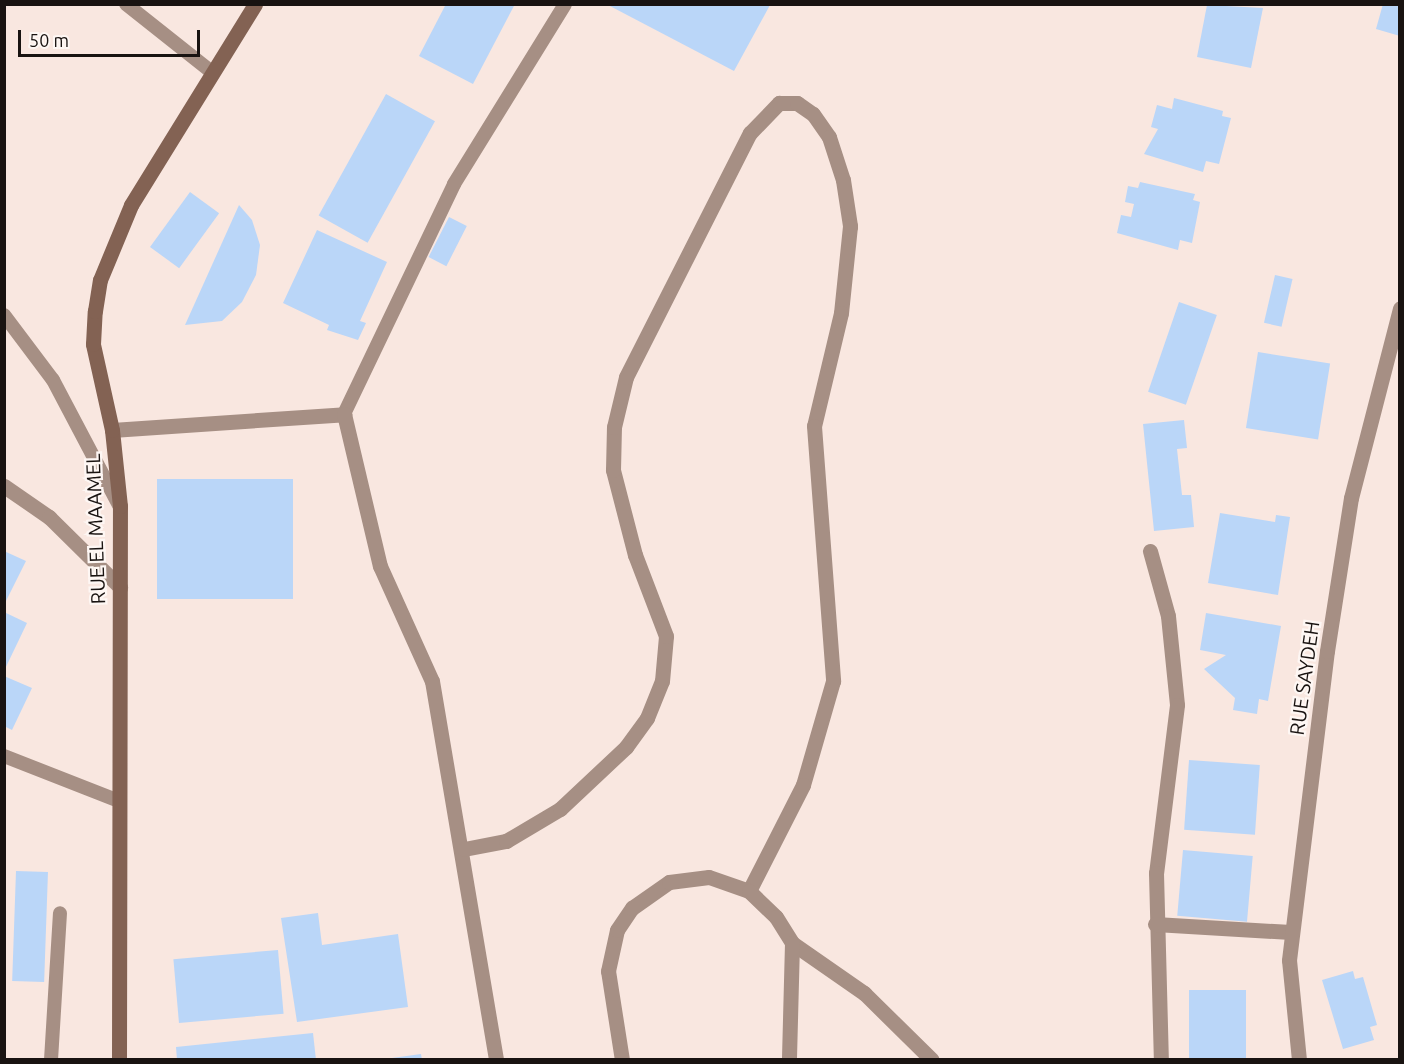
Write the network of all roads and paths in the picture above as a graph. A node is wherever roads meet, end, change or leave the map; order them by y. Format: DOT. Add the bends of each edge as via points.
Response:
graph roads {
  1 [pos="126,4"];
  2 [pos="255,4"];
  3 [pos="565,4"];
  4 [pos="213,73"];
  5 [pos="1400,308"];
  6 [pos="4,315"];
  7 [pos="344,414"];
  8 [pos="112,430"];
  9 [pos="4,486"];
  10 [pos="120,506"];
  11 [pos="1150,551"];
  12 [pos="120,587"];
  13 [pos="4,756"];
  14 [pos="116,800"];
  15 [pos="464,849"];
  16 [pos="749,891"];
  17 [pos="60,913"];
  18 [pos="1155,924"];
  19 [pos="1291,932"];
  20 [pos="792,943"];
  21 [pos="51,1059"];
  22 [pos="119,1059"];
  23 [pos="496,1059"];
  24 [pos="622,1059"];
  25 [pos="789,1059"];
  26 [pos="932,1059"];
  27 [pos="1161,1059"];
  28 [pos="1299,1059"];
  1 -- 4 [label="lane"];
  2 -- 4 [label="street, RUE EL MAAMEL"];
  3 -- 7 [label="lane" via="454,184"];
  4 -- 8 [label="street, RUE EL MAAMEL" via="131,205 100,280 93,344"];
  5 -- 19 [label="street, RUE SAYDEH" via="1351,498"];
  6 -- 10 [label="lane" via="53,380"];
  7 -- 8 [label="street"];
  7 -- 15 [label="street" via="380,566 432,681"];
  8 -- 10 [label="street, RUE EL MAAMEL"];
  9 -- 12 [label="street" via="58,525"];
  10 -- 12 [label="street, RUE EL MAAMEL"];
  11 -- 18 [label="street" via="1168,616 1177,705"];
  12 -- 14 [label="street, RUE EL MAAMEL"];
  13 -- 14 [label="lane"];
  14 -- 22 [label="street, RUE EL MAAMEL"];
  15 -- 16 [label="street" via="506,841 560,809 626,747 647,718 662,681 666,636 635,555 613,470 614,428 626,377 750,133 779,104 797,103 829,137 850,226 841,313 814,426 833,681 803,785"];
  15 -- 23 [label="street"];
  16 -- 20 [label="street" via="776,916"];
  16 -- 24 [label="street" via="728,880 690,877 669,882 632,908 609,951 608,971"];
  17 -- 21 [label="lane"];
  18 -- 19 [label="street"];
  18 -- 27 [label="street"];
  19 -- 28 [label="street, RUE SAYDEH"];
  20 -- 25 [label="street"];
  20 -- 26 [label="street" via="864,993"];
}
